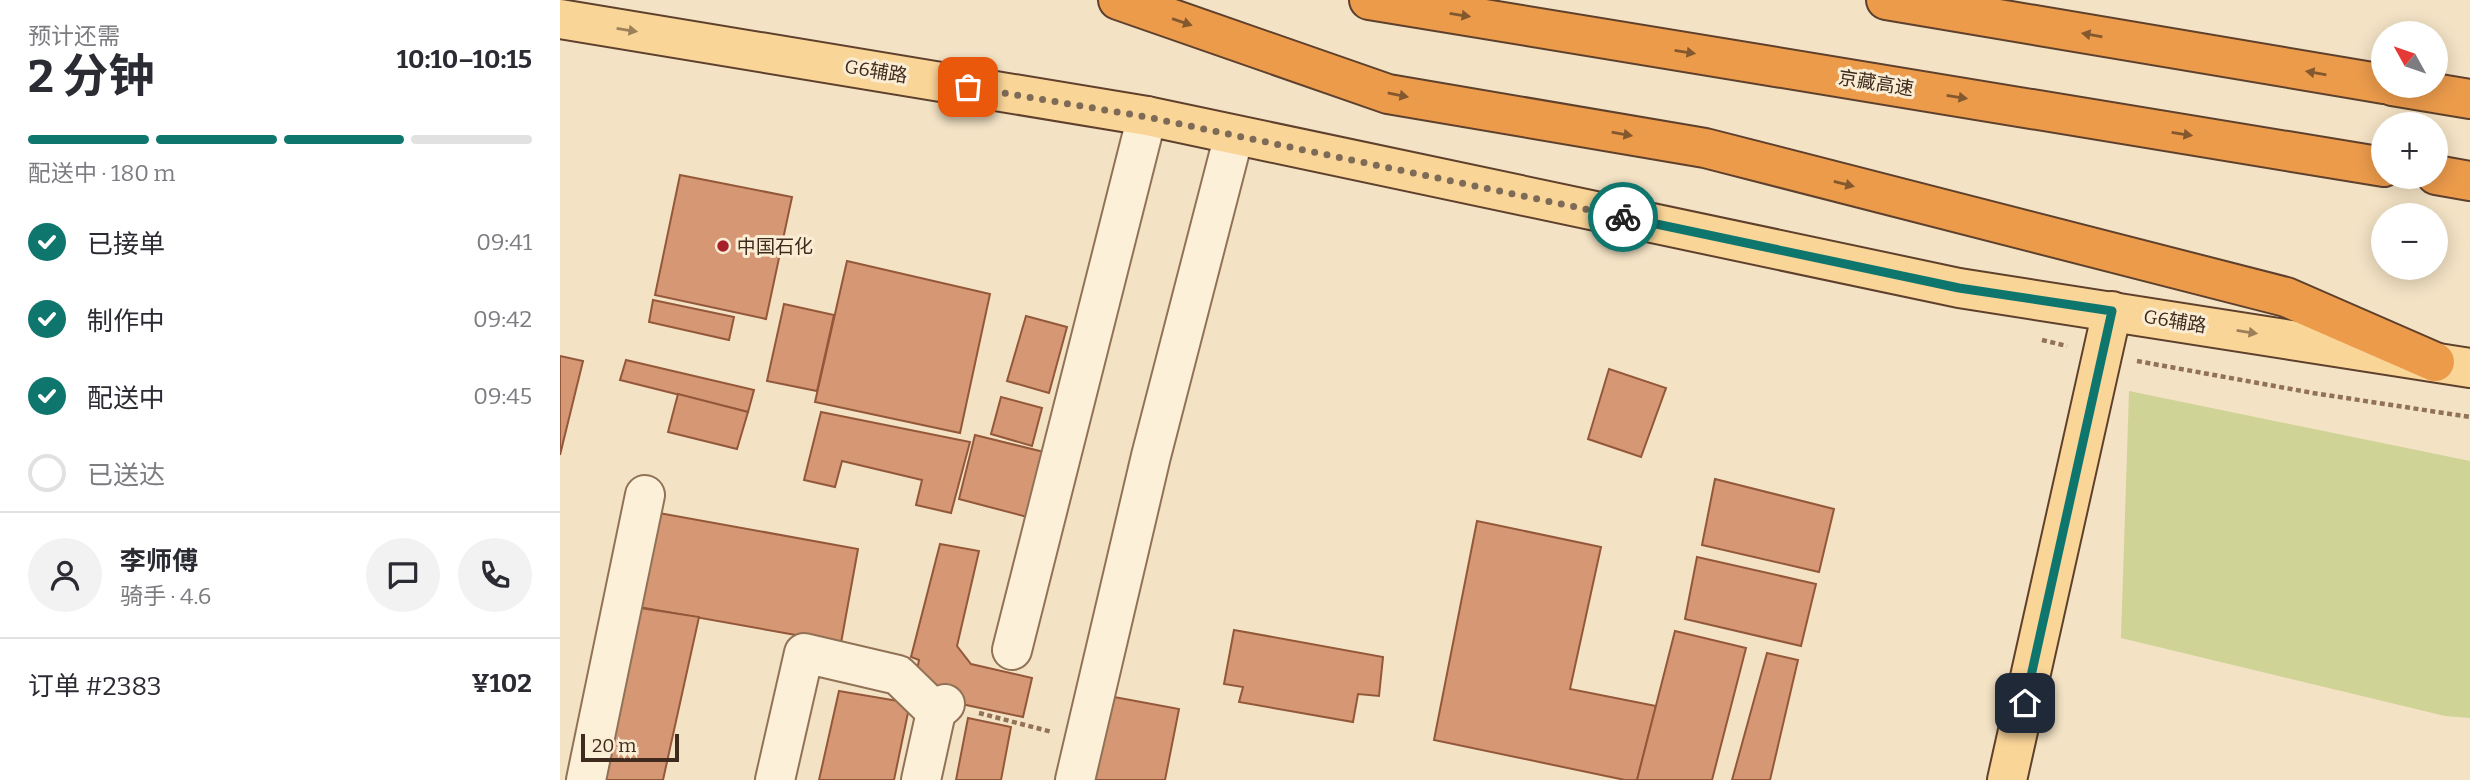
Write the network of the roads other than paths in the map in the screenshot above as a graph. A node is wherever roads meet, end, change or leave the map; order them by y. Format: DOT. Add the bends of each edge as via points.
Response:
graph roads {
  1 [pos="1118,0"];
  2 [pos="1368,0"];
  3 [pos="1886,0"];
  4 [pos="560,19"];
  5 [pos="2371,82"];
  6 [pos="2448,95"];
  7 [pos="2470,99"];
  8 [pos="1147,117"];
  9 [pos="1234,135"];
  10 [pos="2371,165"];
  11 [pos="2448,177"];
  12 [pos="2470,181"];
  13 [pos="2112,311"];
  14 [pos="2453,365"];
  15 [pos="645,495"];
  16 [pos="1012,650"];
  17 [pos="586,780"];
  18 [pos="775,780"];
  19 [pos="921,780"];
  20 [pos="1075,780"];
  21 [pos="2007,780"];
  1 -- 14 [label="highway, one-way" via="1388,94 1705,148 2286,297"];
  2 -- 10 [label="highway, 京藏高速, one-way"];
  5 -- 3 [label="highway, one-way"];
  4 -- 8 [label="main road, G6辅路, one-way"];
  6 -- 7 [label="highway"];
  8 -- 9 [label="main road, G6辅路"];
  8 -- 16 [label="street"];
  9 -- 13 [label="main road, G6辅路" via="1959,288"];
  9 -- 20 [label="street" via="1151,456"];
  11 -- 12 [label="highway"];
  13 -- 14 [label="main road, G6辅路, one-way"];
  13 -- 21 [label="main road"];
  15 -- 17 [label="street"];
  18 -- 19 [label="street" via="804,653 898,675 940,708"];
}
